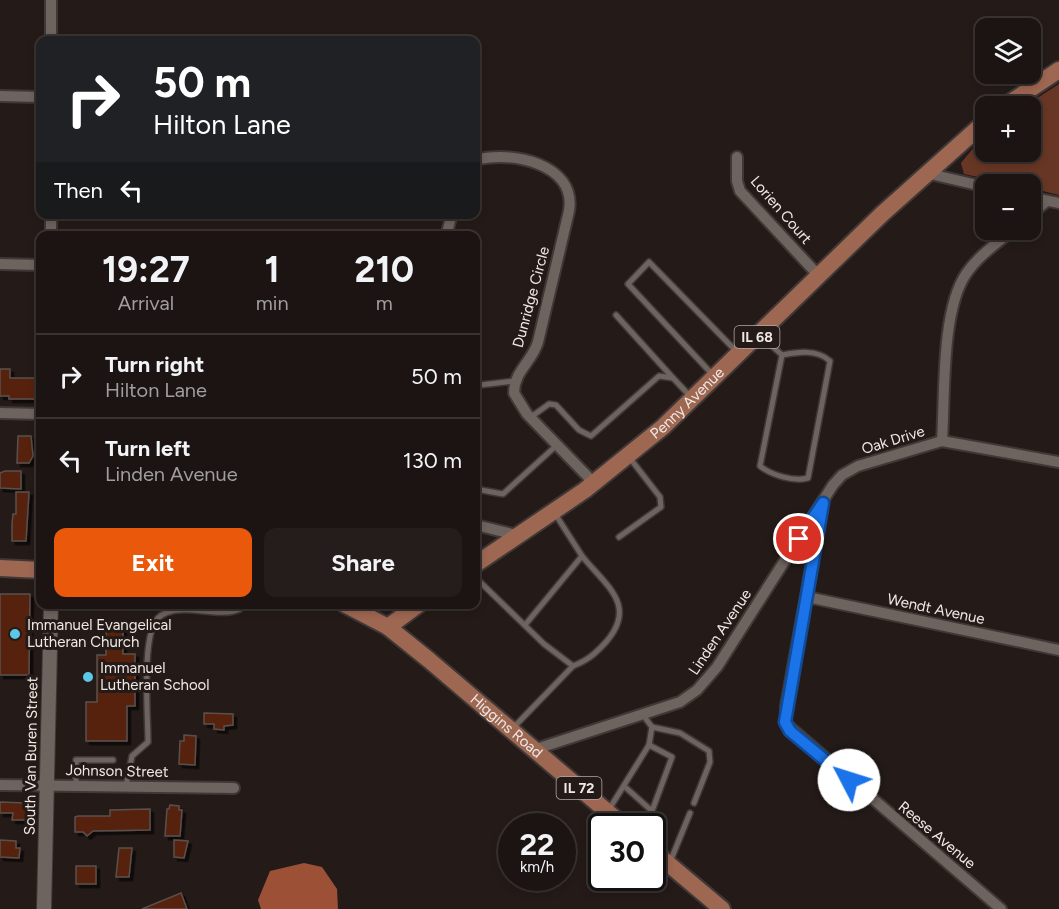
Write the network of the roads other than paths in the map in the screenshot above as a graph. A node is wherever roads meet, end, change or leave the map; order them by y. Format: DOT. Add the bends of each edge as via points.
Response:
graph roads {
  1 [pos="51,0"];
  2 [pos="51,36"];
  3 [pos="1059,70"];
  4 [pos="0,96"];
  5 [pos="1020,96"];
  6 [pos="36,97"];
  7 [pos="975,131"];
  8 [pos="737,157"];
  9 [pos="480,160"];
  10 [pos="926,173"];
  11 [pos="975,184"];
  12 [pos="1041,200"];
  13 [pos="1047,201"];
  14 [pos="1059,203"];
  15 [pos="1041,206"];
  16 [pos="1002,240"];
  17 [pos="0,264"];
  18 [pos="36,265"];
  19 [pos="819,276"];
  20 [pos="616,315"];
  21 [pos="759,335"];
  22 [pos="740,354"];
  23 [pos="782,355"];
  24 [pos="673,378"];
  25 [pos="715,378"];
  26 [pos="515,381"];
  27 [pos="480,385"];
  28 [pos="693,399"];
  29 [pos="0,413"];
  30 [pos="36,414"];
  31 [pos="531,417"];
  32 [pos="942,441"];
  33 [pos="558,445"];
  34 [pos="628,456"];
  35 [pos="1059,462"];
  36 [pos="594,483"];
  37 [pos="480,488"];
  38 [pos="823,503"];
  39 [pos="554,511"];
  40 [pos="480,526"];
  41 [pos="516,535"];
  42 [pos="619,537"];
  43 [pos="582,556"];
  44 [pos="480,561"];
  45 [pos="0,568"];
  46 [pos="36,570"];
  47 [pos="480,582"];
  48 [pos="807,597"];
  49 [pos="51,609"];
  50 [pos="236,609"];
  51 [pos="354,609"];
  52 [pos="412,609"];
  53 [pos="525,625"];
  54 [pos="388,627"];
  55 [pos="1059,650"];
  56 [pos="573,666"];
  57 [pos="643,715"];
  58 [pos="652,727"];
  59 [pos="511,730"];
  60 [pos="649,745"];
  61 [pos="533,750"];
  62 [pos="113,760"];
  63 [pos="0,785"];
  64 [pos="47,785"];
  65 [pos="76,786"];
  66 [pos="126,786"];
  67 [pos="624,786"];
  68 [pos="234,788"];
  69 [pos="694,803"];
  70 [pos="608,812"];
  71 [pos="690,813"];
  72 [pos="666,862"];
  73 [pos="669,865"];
  74 [pos="44,909"];
  75 [pos="722,909"];
  76 [pos="1001,909"];
  1 -- 2 [label="street"];
  3 -- 5 [label="main road"];
  4 -- 6 [label="street"];
  7 -- 10 [label="main road, Penny Avenue / IL 68"];
  8 -- 19 [label="street, Lorien Court" via="739,189"];
  9 -- 26 [label="street, Dunridge Circle" via="519,158 534,162 559,176 571,195 537,347"];
  10 -- 11 [label="street"];
  10 -- 19 [label="main road, Penny Avenue / IL 68"];
  12 -- 13 [label="street"];
  13 -- 14 [label="street"];
  13 -- 15 [label="street"];
  16 -- 32 [label="street" via="969,270 954,299"];
  17 -- 18 [label="street"];
  19 -- 21 [label="main road, Penny Avenue / IL 68"];
  20 -- 24 [label="lane"];
  21 -- 22 [label="main road, Penny Avenue / IL 68"];
  21 -- 23 [label="lane"];
  22 -- 25 [label="main road, Penny Avenue / IL 68"];
  22 -- 25 [label="lane" via="649,261 628,284"];
  23 -- 23 [label="lane" via="803,351 824,355 830,361 808,478 800,480 768,472 760,466"];
  24 -- 28 [label="lane"];
  24 -- 31 [label="lane" via="659,376 591,436 579,430 556,405 549,404"];
  25 -- 28 [label="main road, Penny Avenue / IL 68"];
  26 -- 27 [label="lane"];
  26 -- 31 [label="street" via="515,397"];
  28 -- 34 [label="main road, Penny Avenue / IL 68"];
  29 -- 30 [label="street"];
  31 -- 33 [label="street"];
  32 -- 35 [label="street, Oak Drive"];
  32 -- 38 [label="street, Oak Drive" via="854,468 839,478"];
  33 -- 36 [label="street"];
  33 -- 37 [label="lane" via="503,494"];
  34 -- 36 [label="main road, Penny Avenue / IL 68"];
  34 -- 42 [label="lane" via="660,497 661,507"];
  36 -- 39 [label="main road, Penny Avenue / IL 68"];
  38 -- 48 [label="street"];
  38 -- 57 [label="street, Linden Avenue" via="705,682 680,702"];
  39 -- 41 [label="main road, Penny Avenue / IL 68"];
  39 -- 43 [label="lane"];
  40 -- 41 [label="street"];
  41 -- 44 [label="main road, Penny Avenue / IL 68"];
  43 -- 53 [label="lane"];
  43 -- 56 [label="lane" via="617,599 622,614 616,630 591,659"];
  45 -- 46 [label="main road"];
  47 -- 53 [label="lane"];
  48 -- 55 [label="street, Wendt Avenue"];
  48 -- 76 [label="street, Reese Avenue" via="784,715 786,726"];
  49 -- 64 [label="street, South Van Buren Street"];
  50 -- 66 [label="lane" via="180,610 156,620 149,646 148,742 132,756"];
  51 -- 54 [label="main road, IL 72"];
  52 -- 54 [label="main road"];
  53 -- 56 [label="lane"];
  54 -- 59 [label="main road, Higgins Road / IL 72"];
  56 -- 59 [label="lane"];
  57 -- 58 [label="lane"];
  57 -- 61 [label="street, Linden Avenue"];
  58 -- 60 [label="lane"];
  58 -- 69 [label="lane" via="680,732 709,752 710,762"];
  59 -- 61 [label="main road, Higgins Road / IL 72"];
  60 -- 67 [label="lane"];
  60 -- 67 [label="lane" via="672,757 652,812"];
  61 -- 70 [label="main road, Higgins Road / IL 72"];
  62 -- 65 [label="lane" via="75,760"];
  63 -- 64 [label="street, Johnson Street"];
  64 -- 65 [label="street, Johnson Street"];
  64 -- 74 [label="street, South Van Buren Street"];
  65 -- 66 [label="street, Johnson Street"];
  66 -- 68 [label="street, Johnson Street"];
  67 -- 70 [label="lane"];
  71 -- 73 [label="lane"];
  72 -- 73 [label="main road"];
  73 -- 75 [label="main road"];
}
